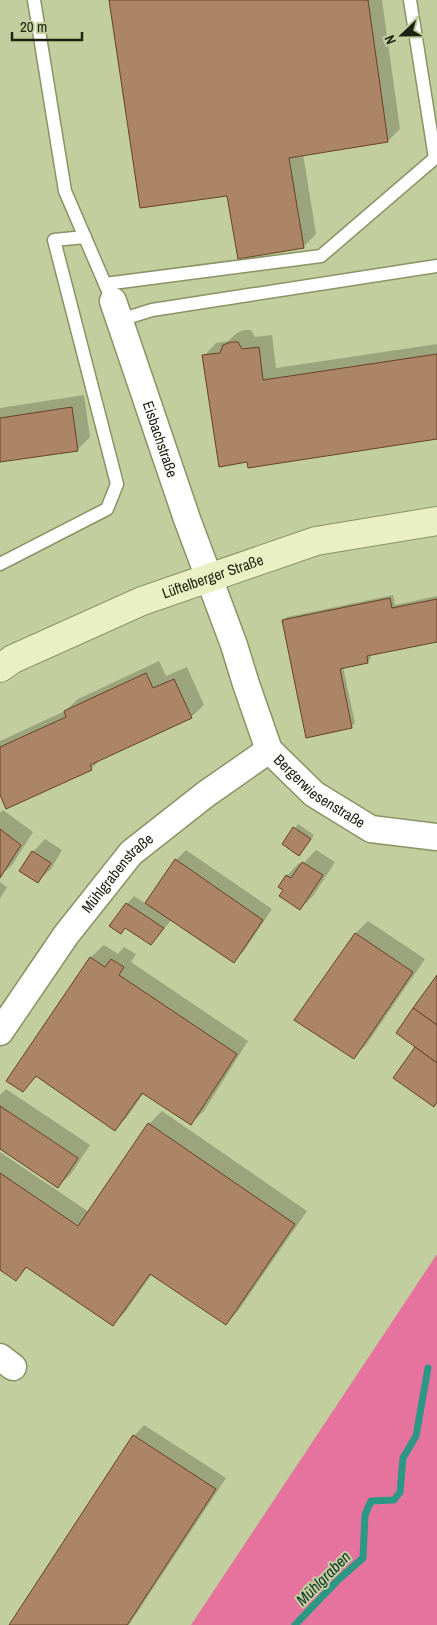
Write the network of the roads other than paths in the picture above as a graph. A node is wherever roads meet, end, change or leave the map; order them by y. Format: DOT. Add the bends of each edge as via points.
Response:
graph roads {
  1 [pos="34,0"];
  2 [pos="410,0"];
  3 [pos="85,238"];
  4 [pos="437,266"];
  5 [pos="113,301"];
  6 [pos="437,522"];
  7 [pos="0,564"];
  8 [pos="209,577"];
  9 [pos="0,668"];
  10 [pos="269,750"];
  11 [pos="437,837"];
  12 [pos="0,1032"];
  1 -- 3 [label="lane" via="65,191"];
  2 -- 5 [label="lane" via="435,158 322,256"];
  3 -- 5 [label="lane"];
  3 -- 7 [label="lane" via="54,240 117,484 106,509"];
  4 -- 5 [label="lane" via="152,310"];
  5 -- 8 [label="street, Eisbachstraße"];
  6 -- 8 [label="main road, Lüftelberger Straße" via="316,541"];
  8 -- 9 [label="main road, Lüftelberger Straße" via="142,601 13,659"];
  8 -- 10 [label="street, Bergerwiesenstraße"];
  10 -- 11 [label="street, Bergerwiesenstraße" via="314,794 372,829"];
  10 -- 12 [label="street, Mühlgrabenstraße" via="131,852 66,935"];
}
